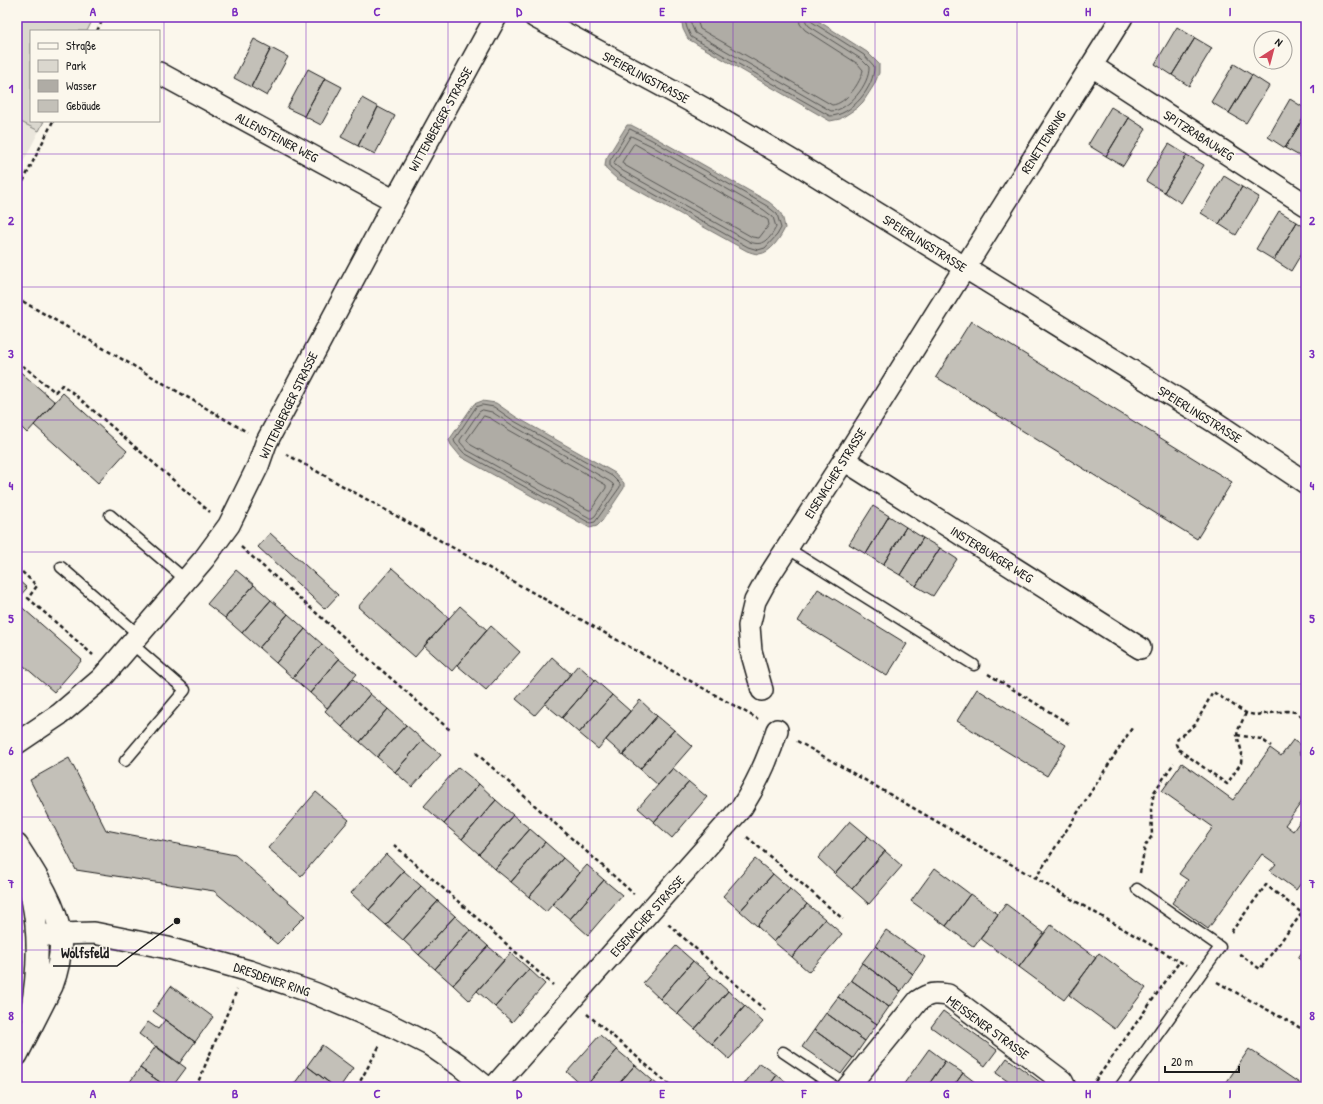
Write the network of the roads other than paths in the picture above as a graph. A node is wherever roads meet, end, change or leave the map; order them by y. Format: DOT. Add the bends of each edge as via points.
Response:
graph roads {
  1 [pos="496,17"];
  2 [pos="535,17"];
  3 [pos="1122,17"];
  4 [pos="1092,66"];
  5 [pos="160,74"];
  6 [pos="395,201"];
  7 [pos="1306,204"];
  8 [pos="964,267"];
  9 [pos="844,460"];
  10 [pos="1306,483"];
  11 [pos="110,515"];
  12 [pos="787,548"];
  13 [pos="61,567"];
  14 [pos="186,580"];
  15 [pos="135,640"];
  16 [pos="1140,648"];
  17 [pos="974,665"];
  18 [pos="762,690"];
  19 [pos="777,730"];
  20 [pos="17,743"];
  21 [pos="125,761"];
  22 [pos="17,845"];
  23 [pos="17,852"];
  24 [pos="1137,889"];
  25 [pos="60,934"];
  26 [pos="37,936"];
  27 [pos="20,1049"];
  28 [pos="783,1052"];
  29 [pos="486,1087"];
  30 [pos="494,1087"];
  31 [pos="835,1087"];
  32 [pos="848,1087"];
  33 [pos="1065,1087"];
  34 [pos="1120,1087"];
  1 -- 6 [label="street, WITTENBERGER STRASSE"];
  2 -- 8 [label="street, SPEIERLINGSTRASSE" via="705,109"];
  3 -- 4 [label="street, RENETTENRING"];
  4 -- 7 [label="street, SPITZRABAUWEG"];
  4 -- 8 [label="street, RENETTENRING"];
  5 -- 6 [label="street, ALLENSTEINER WEG"];
  6 -- 14 [label="street, WITTENBERGER STRASSE" via="266,443 258,466 226,529"];
  8 -- 9 [label="street, EISENACHER STRASSE"];
  8 -- 10 [label="street, SPEIERLINGSTRASSE" via="1213,421"];
  9 -- 12 [label="street, EISENACHER STRASSE"];
  9 -- 16 [label="street, INSTERBURGER WEG"];
  11 -- 14 [label="lane"];
  12 -- 17 [label="lane"];
  12 -- 18 [label="street, EISENACHER STRASSE" via="755,602 749,626 751,651"];
  13 -- 15 [label="lane"];
  14 -- 15 [label="street, WITTENBERGER STRASSE"];
  15 -- 20 [label="street, WITTENBERGER STRASSE" via="101,679 60,714"];
  15 -- 21 [label="lane" via="185,690"];
  19 -- 30 [label="street, EISENACHER STRASSE" via="755,787 730,823"];
  22 -- 25 [label="street" via="51,904"];
  23 -- 26 [label="street" via="32,899"];
  24 -- 34 [label="lane" via="1222,945"];
  25 -- 26 [label="street, DRESDENER RING"];
  25 -- 27 [label="street" via="56,975"];
  25 -- 29 [label="street, DRESDENER RING" via="94,933 168,948 314,993 430,1045"];
  26 -- 27 [label="street" via="35,991"];
  28 -- 31 [label="lane"];
  32 -- 33 [label="street, MEISSENER STRASSE" via="918,1000 938,993 948,995 1062,1081"];
}
